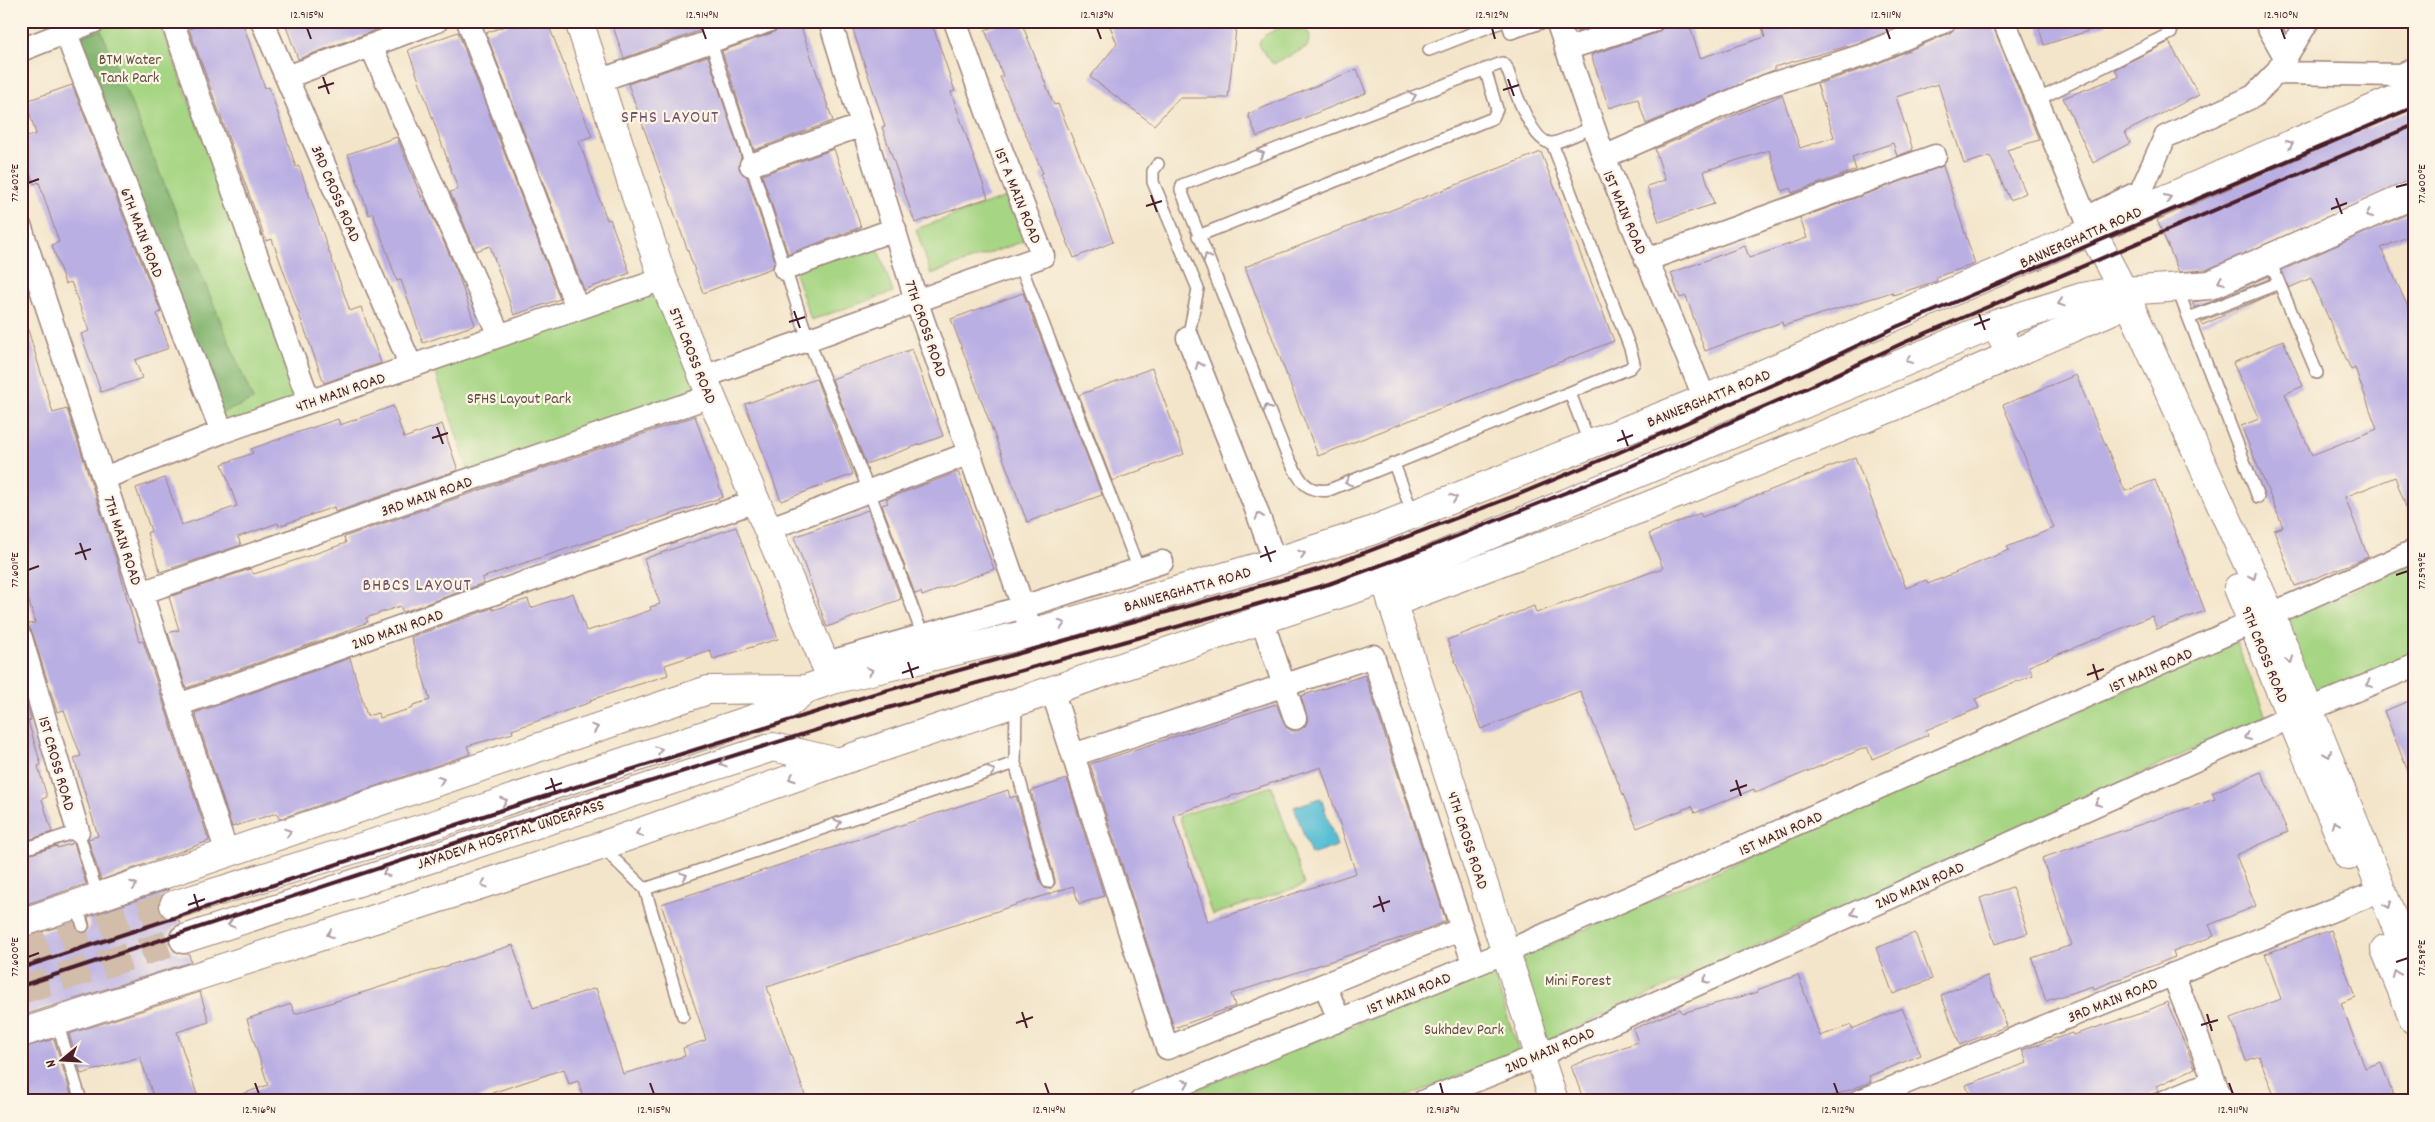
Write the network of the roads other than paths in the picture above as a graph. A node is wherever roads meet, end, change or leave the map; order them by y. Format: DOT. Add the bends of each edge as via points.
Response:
graph roads {
  1 [pos="95,21"];
  2 [pos="172,21"];
  3 [pos="262,21"];
  4 [pos="437,21"];
  5 [pos="468,21"];
  6 [pos="579,21"];
  7 [pos="768,21"];
  8 [pos="830,21"];
  9 [pos="955,21"];
  10 [pos="1505,21"];
  11 [pos="1547,21"];
  12 [pos="1557,21"];
  13 [pos="1652,21"];
  14 [pos="1945,21"];
  15 [pos="2004,21"];
  16 [pos="2265,21"];
  17 [pos="2308,21"];
  18 [pos="65,31"];
  19 [pos="707,32"];
  20 [pos="2171,34"];
  21 [pos="371,46"];
  22 [pos="1566,49"];
  23 [pos="21,50"];
  24 [pos="1429,50"];
  25 [pos="2280,65"];
  26 [pos="1484,69"];
  27 [pos="2414,69"];
  28 [pos="287,77"];
  29 [pos="598,81"];
  30 [pos="2414,91"];
  31 [pos="2037,100"];
  32 [pos="862,125"];
  33 [pos="1593,127"];
  34 [pos="1552,143"];
  35 [pos="1935,156"];
  36 [pos="1604,157"];
  37 [pos="1158,164"];
  38 [pos="751,165"];
  39 [pos="2414,194"];
  40 [pos="2089,225"];
  41 [pos="21,228"];
  42 [pos="894,229"];
  43 [pos="1198,236"];
  44 [pos="1646,260"];
  45 [pos="1020,264"];
  46 [pos="785,269"];
  47 [pos="2274,271"];
  48 [pos="663,279"];
  49 [pos="2177,288"];
  50 [pos="2117,298"];
  51 [pos="916,300"];
  52 [pos="577,308"];
  53 [pos="2190,318"];
  54 [pos="1996,324"];
  55 [pos="499,335"];
  56 [pos="1188,338"];
  57 [pos="808,339"];
  58 [pos="2010,356"];
  59 [pos="411,366"];
  60 [pos="2317,373"];
  61 [pos="707,386"];
  62 [pos="1570,393"];
  63 [pos="1706,399"];
  64 [pos="309,401"];
  65 [pos="222,432"];
  66 [pos="1590,445"];
  67 [pos="970,452"];
  68 [pos="1394,464"];
  69 [pos="104,478"];
  70 [pos="869,491"];
  71 [pos="2258,497"];
  72 [pos="756,501"];
  73 [pos="1413,514"];
  74 [pos="768,529"];
  75 [pos="2414,551"];
  76 [pos="1162,562"];
  77 [pos="1275,562"];
  78 [pos="1139,570"];
  79 [pos="1388,591"];
  80 [pos="142,594"];
  81 [pos="1023,607"];
  82 [pos="2262,619"];
  83 [pos="1262,620"];
  84 [pos="1032,633"];
  85 [pos="922,636"];
  86 [pos="21,638"];
  87 [pos="2414,666"];
  88 [pos="829,672"];
  89 [pos="1284,686"];
  90 [pos="806,689"];
  91 [pos="1052,690"];
  92 [pos="1016,702"];
  93 [pos="178,705"];
  94 [pos="2300,713"];
  95 [pos="1295,718"];
  96 [pos="1073,755"];
  97 [pos="838,762"];
  98 [pos="1015,763"];
  99 [pos="78,831"];
  100 [pos="604,845"];
  101 [pos="21,850"];
  102 [pos="227,853"];
  103 [pos="1048,882"];
  104 [pos="645,889"];
  105 [pos="2364,897"];
  106 [pos="174,905"];
  107 [pos="86,909"];
  108 [pos="21,922"];
  109 [pos="1462,929"];
  110 [pos="184,939"];
  111 [pos="1506,952"];
  112 [pos="1474,966"];
  113 [pos="2414,971"];
  114 [pos="2173,974"];
  115 [pos="1325,985"];
  116 [pos="683,1016"];
  117 [pos="1339,1020"];
  118 [pos="2414,1020"];
  119 [pos="38,1025"];
  120 [pos="1540,1055"];
  121 [pos="2218,1091"];
  122 [pos="81,1101"];
  123 [pos="1141,1101"];
  124 [pos="1424,1101"];
  125 [pos="1554,1101"];
  126 [pos="1860,1101"];
  127 [pos="2166,1101"];
  1 -- 18 [label="street"];
  2 -- 64 [label="street"];
  3 -- 28 [label="street, 3RD CROSS ROAD"];
  4 -- 21 [label="street"];
  5 -- 52 [label="street"];
  6 -- 29 [label="main road, 5TH CROSS ROAD"];
  7 -- 19 [label="street"];
  8 -- 32 [label="street, 7TH CROSS ROAD"];
  9 -- 45 [label="street, 1ST A MAIN ROAD" via="1043,256"];
  10 -- 11 [label="lane" via="1511,33"];
  10 -- 24 [label="lane"];
  12 -- 22 [label="street, 1ST MAIN ROAD"];
  13 -- 22 [label="street"];
  14 -- 36 [label="street" via="1868,54 1766,86"];
  15 -- 31 [label="street"];
  16 -- 25 [label="street"];
  17 -- 25 [label="street"];
  18 -- 23 [label="street"];
  18 -- 65 [label="street, 6TH MAIN ROAD"];
  19 -- 29 [label="street"];
  19 -- 38 [label="lane"];
  20 -- 31 [label="lane"];
  21 -- 28 [label="street"];
  21 -- 55 [label="street"];
  22 -- 33 [label="street, 1ST MAIN ROAD"];
  25 -- 27 [label="street" via="2401,75"];
  25 -- 40 [label="street" via="2254,96 2165,137 2142,191"];
  26 -- 34 [label="lane" via="1502,63 1506,66 1528,121 1543,141"];
  26 -- 43 [label="lane" via="1497,109 1493,118"];
  43 -- 26 [label="lane, one-way" via="1180,190 1184,184"];
  28 -- 59 [label="street, 3RD CROSS ROAD"];
  29 -- 48 [label="main road, 5TH CROSS ROAD"];
  40 -- 30 [label="main road, BANNERGHATTA ROAD, one-way"];
  31 -- 40 [label="street"];
  32 -- 38 [label="street"];
  32 -- 42 [label="street, 7TH CROSS ROAD"];
  33 -- 34 [label="lane"];
  33 -- 36 [label="street, 1ST MAIN ROAD"];
  34 -- 62 [label="lane" via="1634,357 1630,368"];
  35 -- 44 [label="street"];
  36 -- 44 [label="street, 1ST MAIN ROAD"];
  37 -- 56 [label="lane" via="1153,171 1153,182 1198,289"];
  38 -- 46 [label="lane"];
  39 -- 47 [label="main road, one-way"];
  40 -- 50 [label="main road, 9TH CROSS ROAD"];
  40 -- 63 [label="main road, BANNERGHATTA ROAD"];
  41 -- 69 [label="street, 7TH MAIN ROAD"];
  42 -- 46 [label="street"];
  42 -- 51 [label="street, 7TH CROSS ROAD"];
  68 -- 43 [label="lane, one-way" via="1330,490 1317,492 1299,478"];
  44 -- 63 [label="street, 1ST MAIN ROAD"];
  45 -- 51 [label="street, 1ST A MAIN ROAD"];
  45 -- 78 [label="lane"];
  46 -- 57 [label="lane"];
  47 -- 49 [label="main road, one-way" via="2210,285"];
  47 -- 53 [label="lane"];
  47 -- 60 [label="lane"];
  48 -- 52 [label="street, 4TH MAIN ROAD"];
  48 -- 61 [label="main road, 5TH CROSS ROAD"];
  49 -- 50 [label="main road"];
  49 -- 53 [label="lane"];
  50 -- 54 [label="main road, one-way" via="2082,297"];
  50 -- 58 [label="main road"];
  50 -- 82 [label="main road, 9TH CROSS ROAD"];
  51 -- 57 [label="street, 1ST A MAIN ROAD"];
  51 -- 67 [label="street, 7TH CROSS ROAD"];
  52 -- 55 [label="street, 4TH MAIN ROAD"];
  53 -- 71 [label="lane"];
  54 -- 58 [label="main road"];
  54 -- 79 [label="main road, one-way"];
  55 -- 59 [label="street, 4TH MAIN ROAD"];
  77 -- 56 [label="street, one-way"];
  57 -- 61 [label="street, 1ST A MAIN ROAD"];
  57 -- 70 [label="lane"];
  58 -- 79 [label="main road" via="1645,507"];
  59 -- 64 [label="street, 4TH MAIN ROAD"];
  61 -- 72 [label="main road, 5TH CROSS ROAD"];
  61 -- 80 [label="street, 3RD MAIN ROAD"];
  62 -- 66 [label="lane"];
  62 -- 68 [label="lane"];
  63 -- 66 [label="main road, BANNERGHATTA ROAD"];
  64 -- 65 [label="street, 4TH MAIN ROAD"];
  65 -- 69 [label="street, 4TH MAIN ROAD"];
  73 -- 66 [label="main road, BANNERGHATTA ROAD, one-way"];
  67 -- 70 [label="street"];
  67 -- 81 [label="street, 7TH CROSS ROAD"];
  68 -- 73 [label="lane"];
  69 -- 80 [label="street, 7TH MAIN ROAD"];
  70 -- 74 [label="street"];
  70 -- 85 [label="lane"];
  72 -- 74 [label="main road, 5TH CROSS ROAD"];
  72 -- 93 [label="street, 2ND MAIN ROAD"];
  77 -- 73 [label="main road, BANNERGHATTA ROAD, one-way"];
  74 -- 88 [label="main road, 5TH CROSS ROAD"];
  75 -- 82 [label="street, 1ST MAIN ROAD"];
  76 -- 78 [label="street"];
  84 -- 77 [label="main road, BANNERGHATTA ROAD, one-way"];
  78 -- 81 [label="street"];
  79 -- 83 [label="main road"];
  79 -- 111 [label="main road, 4TH CROSS ROAD"];
  80 -- 93 [label="street, 7TH MAIN ROAD"];
  81 -- 84 [label="street, 7TH CROSS ROAD"];
  81 -- 85 [label="street"];
  82 -- 94 [label="main road, 9TH CROSS ROAD"];
  82 -- 111 [label="street, 1ST MAIN ROAD"];
  83 -- 89 [label="street"];
  83 -- 91 [label="main road"];
  88 -- 84 [label="main road, BANNERGHATTA ROAD, one-way"];
  85 -- 88 [label="street"];
  86 -- 99 [label="street, 1ST CROSS ROAD"];
  87 -- 94 [label="street, 2ND MAIN ROAD, one-way"];
  88 -- 90 [label="main road, BANNERGHATTA ROAD"];
  89 -- 95 [label="street"];
  89 -- 96 [label="street"];
  89 -- 109 [label="street" via="1373,656"];
  102 -- 90 [label="main road, one-way" via="708,690"];
  106 -- 90 [label="main road, JAYADEVA HOSPITAL UNDERPASS, one-way" via="436,824 780,710"];
  91 -- 92 [label="main road"];
  91 -- 96 [label="street"];
  92 -- 97 [label="main road"];
  92 -- 98 [label="lane"];
  93 -- 102 [label="street, 7TH MAIN ROAD"];
  105 -- 94 [label="main road, 9TH CROSS ROAD, one-way"];
  94 -- 113 [label="main road, 9TH CROSS ROAD, one-way"];
  94 -- 120 [label="street, 2ND MAIN ROAD, one-way"];
  96 -- 115 [label="street" via="1168,1048"];
  97 -- 100 [label="main road, one-way"];
  97 -- 110 [label="main road, JAYADEVA HOSPITAL UNDERPASS, one-way" via="773,747"];
  98 -- 103 [label="lane"];
  104 -- 98 [label="lane, one-way"];
  99 -- 101 [label="lane"];
  99 -- 107 [label="lane"];
  100 -- 104 [label="lane" via="614,860"];
  100 -- 119 [label="main road, one-way"];
  107 -- 102 [label="main road, one-way"];
  104 -- 116 [label="lane"];
  105 -- 114 [label="street, 3RD MAIN ROAD"];
  118 -- 105 [label="main road, 9TH CROSS ROAD, one-way"];
  107 -- 108 [label="main road"];
  109 -- 112 [label="street"];
  109 -- 115 [label="street"];
  111 -- 112 [label="street, 1ST MAIN ROAD"];
  111 -- 120 [label="main road, 4TH CROSS ROAD"];
  112 -- 117 [label="street, 1ST MAIN ROAD"];
  114 -- 121 [label="street"];
  114 -- 126 [label="street, 3RD MAIN ROAD"];
  115 -- 117 [label="street"];
  123 -- 117 [label="street, 1ST MAIN ROAD, one-way"];
  119 -- 122 [label="lane"];
  120 -- 124 [label="street, 2ND MAIN ROAD"];
  120 -- 125 [label="main road, 4TH CROSS ROAD"];
  121 -- 127 [label="street"];
}
